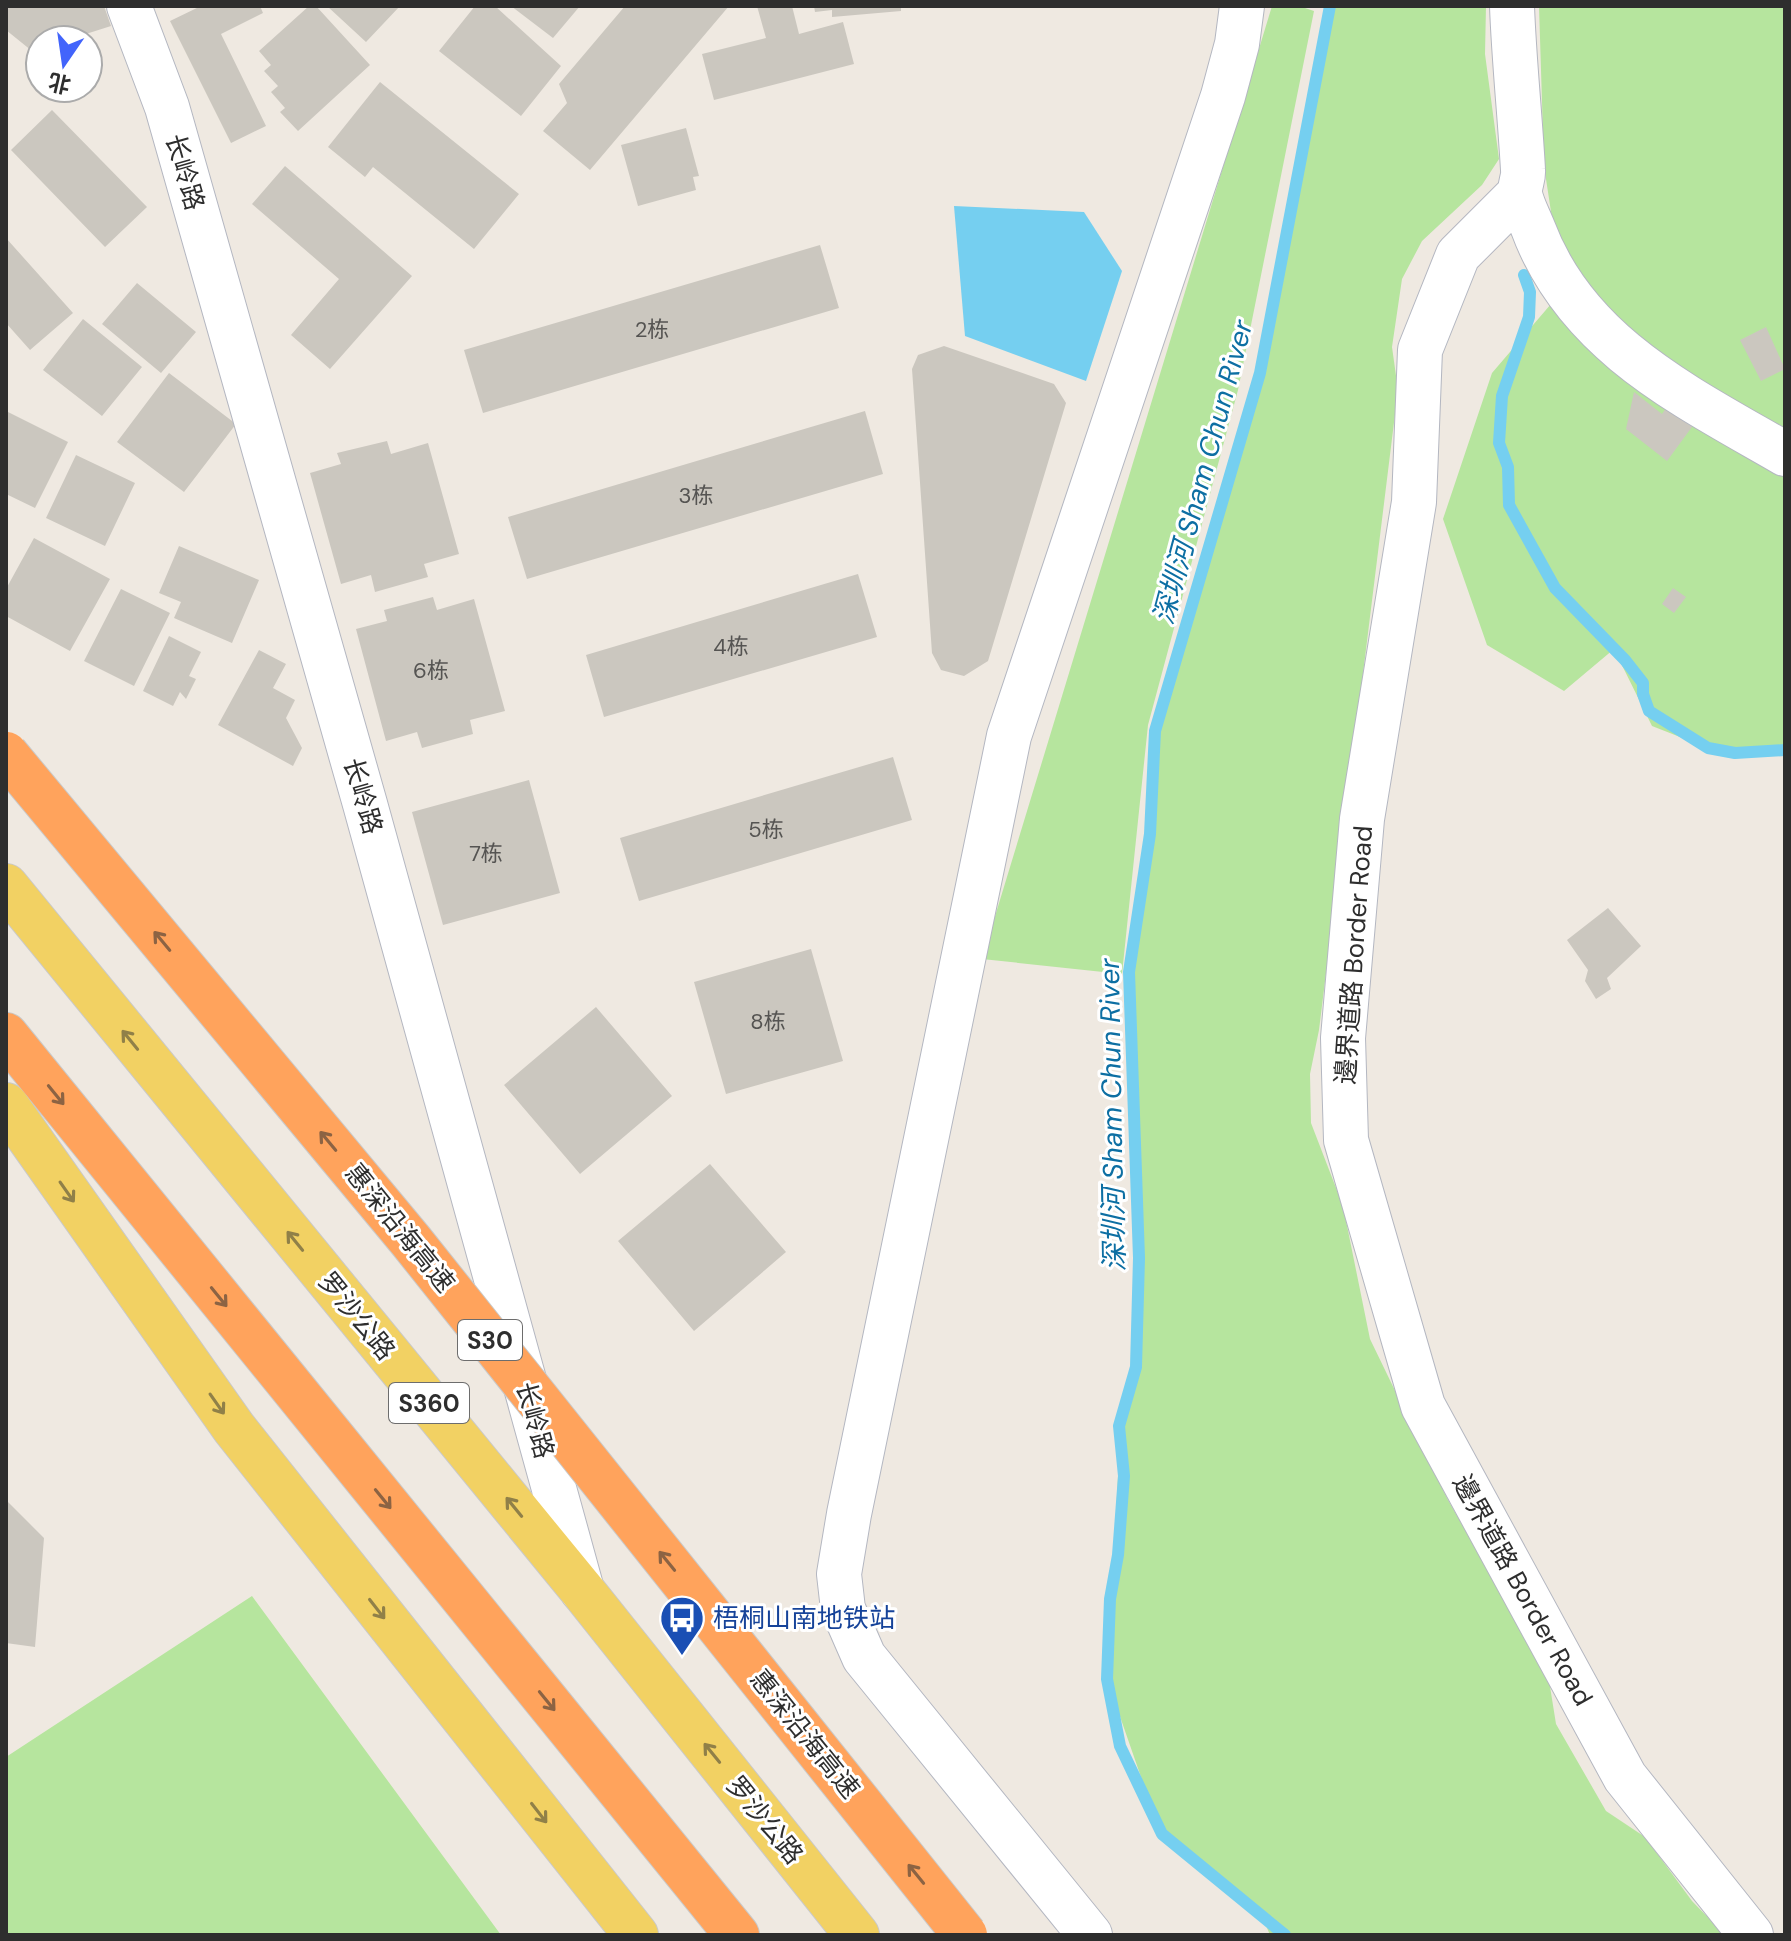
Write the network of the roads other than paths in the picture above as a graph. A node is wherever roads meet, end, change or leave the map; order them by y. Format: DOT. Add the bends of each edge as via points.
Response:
graph roads {
  1 [pos="129,6"];
  2 [pos="1242,6"];
  3 [pos="1512,6"];
  4 [pos="1520,193"];
  5 [pos="1785,454"];
  6 [pos="6,754"];
  7 [pos="6,886"];
  8 [pos="6,1035"];
  9 [pos="6,1105"];
  10 [pos="582,1590"];
  11 [pos="852,1931"];
  12 [pos="636,1935"];
  13 [pos="737,1935"];
  14 [pos="965,1935"];
  15 [pos="1090,1935"];
  16 [pos="1751,1935"];
  1 -- 10 [label="street, 长岭路" via="171,122"];
  2 -- 15 [label="street" via="1223,96 1009,736 839,1574 843,1609 864,1657"];
  3 -- 4 [label="street" via="1524,174"];
  4 -- 5 [label="street" via="1563,290 1598,327 1659,380"];
  4 -- 16 [label="street, 邊界道路 Border Road" via="1458,255 1420,350 1414,502 1362,819 1343,1038 1346,1140 1423,1406 1625,1777"];
  14 -- 6 [label="highway, 惠深沿海高速 / S30, one-way, bridge" via="411,1241"];
  10 -- 7 [label="main road, 罗沙公路 / S360, one-way"];
  8 -- 13 [label="highway, one-way"];
  9 -- 12 [label="main road, one-way" via="234,1428"];
  11 -- 10 [label="main road, 罗沙公路 / S360, one-way"];
}
